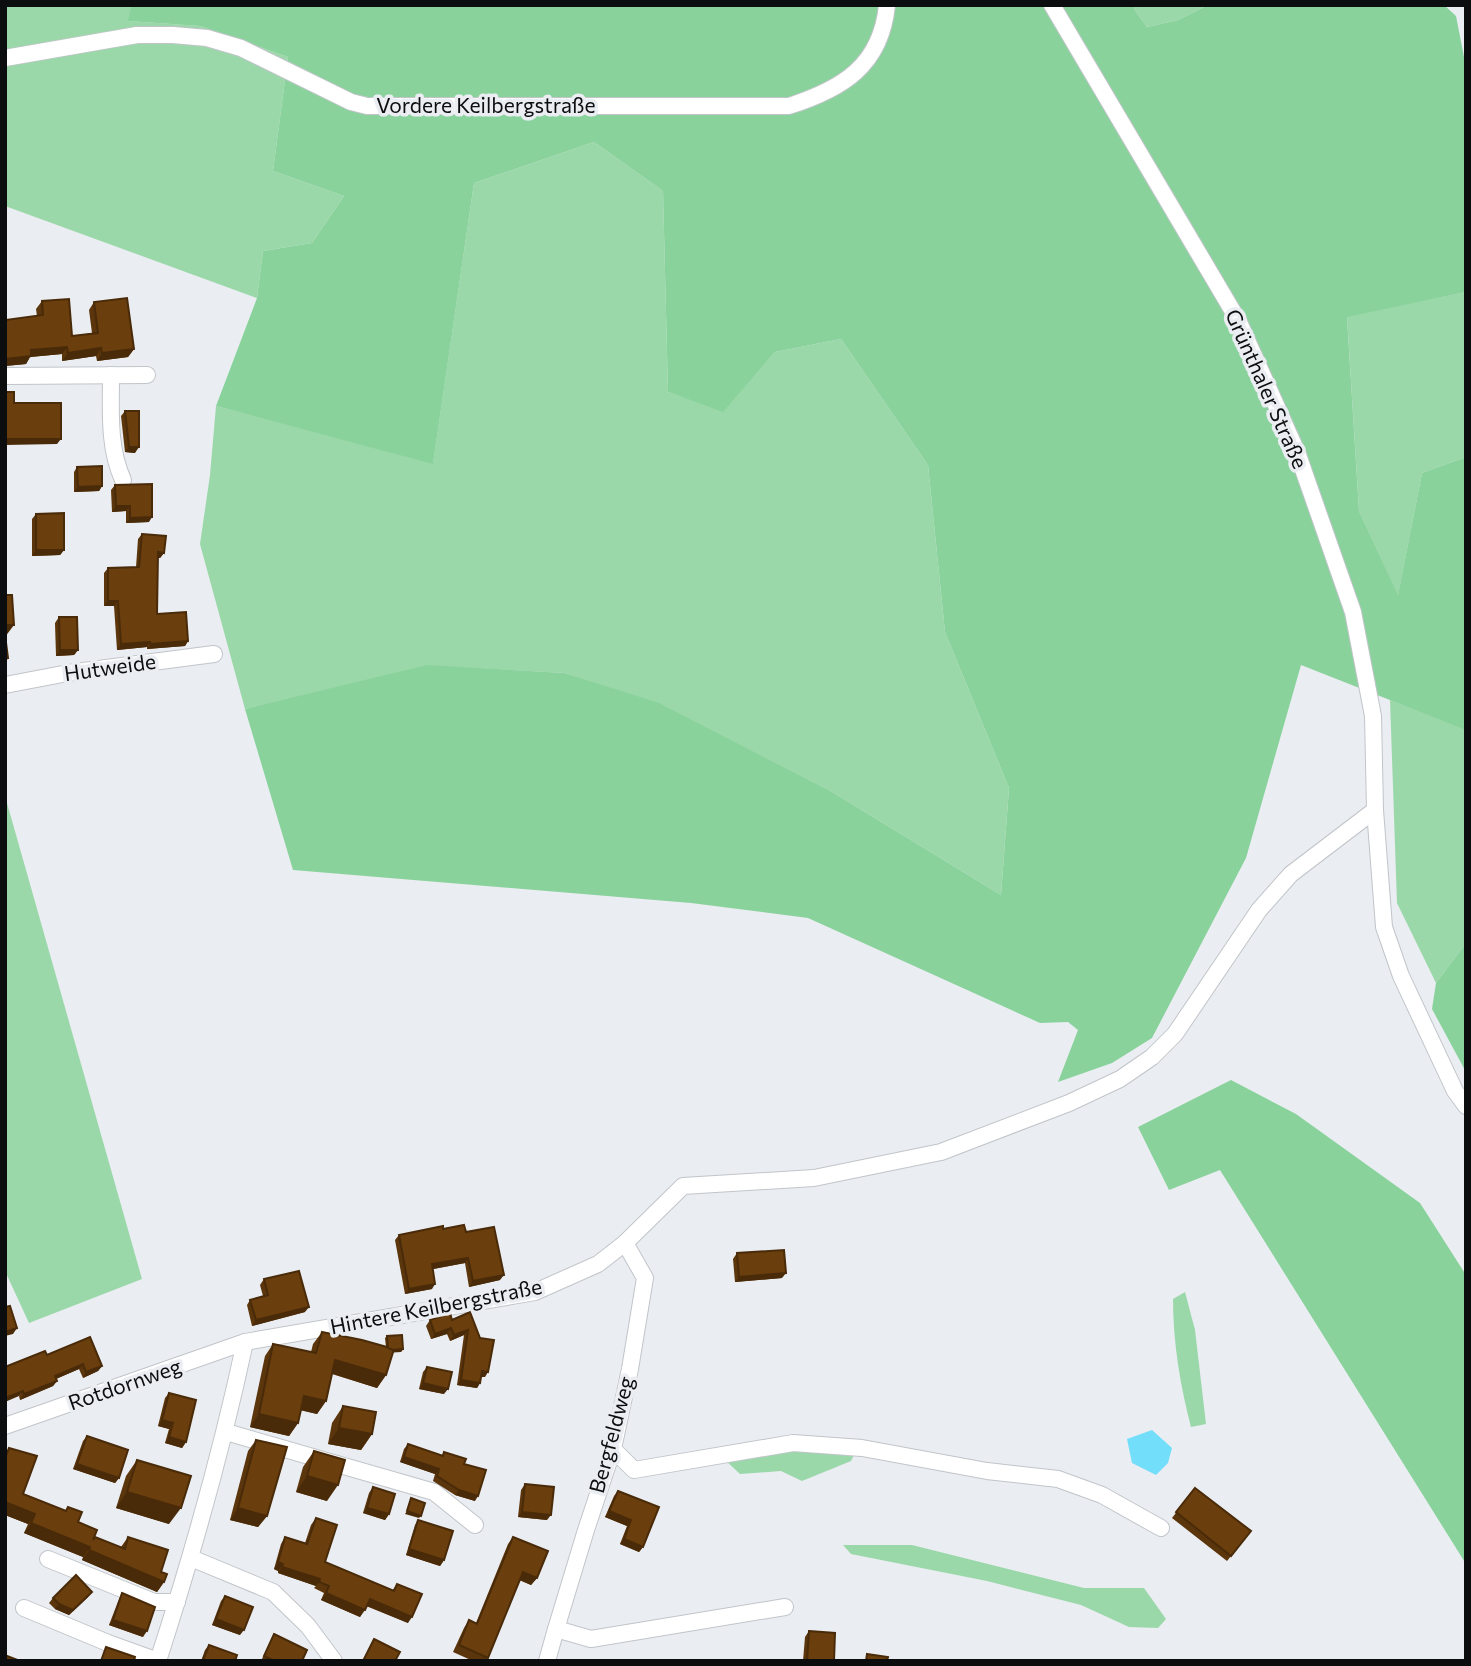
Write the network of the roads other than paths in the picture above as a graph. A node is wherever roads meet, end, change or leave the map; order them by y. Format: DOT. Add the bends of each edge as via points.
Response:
graph roads {
  1 [pos="887,5"];
  2 [pos="1052,5"];
  3 [pos="5,58"];
  4 [pos="111,375"];
  5 [pos="147,375"];
  6 [pos="5,376"];
  7 [pos="123,480"];
  8 [pos="214,654"];
  9 [pos="5,685"];
  10 [pos="1374,810"];
  11 [pos="1466,1106"];
  12 [pos="625,1243"];
  13 [pos="245,1342"];
  14 [pos="5,1426"];
  15 [pos="226,1432"];
  16 [pos="613,1449"];
  17 [pos="475,1525"];
  18 [pos="1161,1528"];
  19 [pos="191,1558"];
  20 [pos="48,1559"];
  21 [pos="177,1602"];
  22 [pos="785,1607"];
  23 [pos="24,1608"];
  24 [pos="556,1629"];
  25 [pos="158,1661"];
  26 [pos="334,1661"];
  27 [pos="547,1661"];
  1 -- 3 [label="street, Vordere Keilbergstraße" via="885,26 851,78 823,95 789,106 367,106 241,48 173,35 137,35"];
  2 -- 10 [label="street, Grünthaler Straße" via="1238,320 1297,452 1353,612 1373,716"];
  4 -- 5 [label="street"];
  4 -- 6 [label="street"];
  4 -- 7 [label="street" via="111,428 115,462"];
  8 -- 9 [label="street, Hutweide"];
  10 -- 11 [label="street, Grünthaler Straße" via="1384,927 1401,976"];
  10 -- 12 [label="street, Hintere Keilbergstraße" via="1291,874 1259,910 1175,1034 1153,1057 1120,1079 941,1152 814,1178 683,1186"];
  12 -- 13 [label="street, Hintere Keilbergstraße" via="598,1264 535,1292"];
  12 -- 16 [label="street, Bergfeldweg" via="645,1278"];
  13 -- 14 [label="street, Rotdornweg"];
  13 -- 15 [label="street"];
  15 -- 17 [label="street" via="434,1492"];
  15 -- 19 [label="street"];
  16 -- 18 [label="street" via="634,1470 793,1443 862,1448 1058,1479 1102,1495"];
  16 -- 24 [label="street, Bergfeldweg"];
  19 -- 21 [label="street"];
  19 -- 26 [label="street" via="273,1592 308,1626"];
  20 -- 21 [label="street" via="154,1602"];
  21 -- 25 [label="street"];
  22 -- 24 [label="street" via="591,1639"];
  23 -- 25 [label="street"];
  24 -- 27 [label="street, Bergfeldweg"];
}
